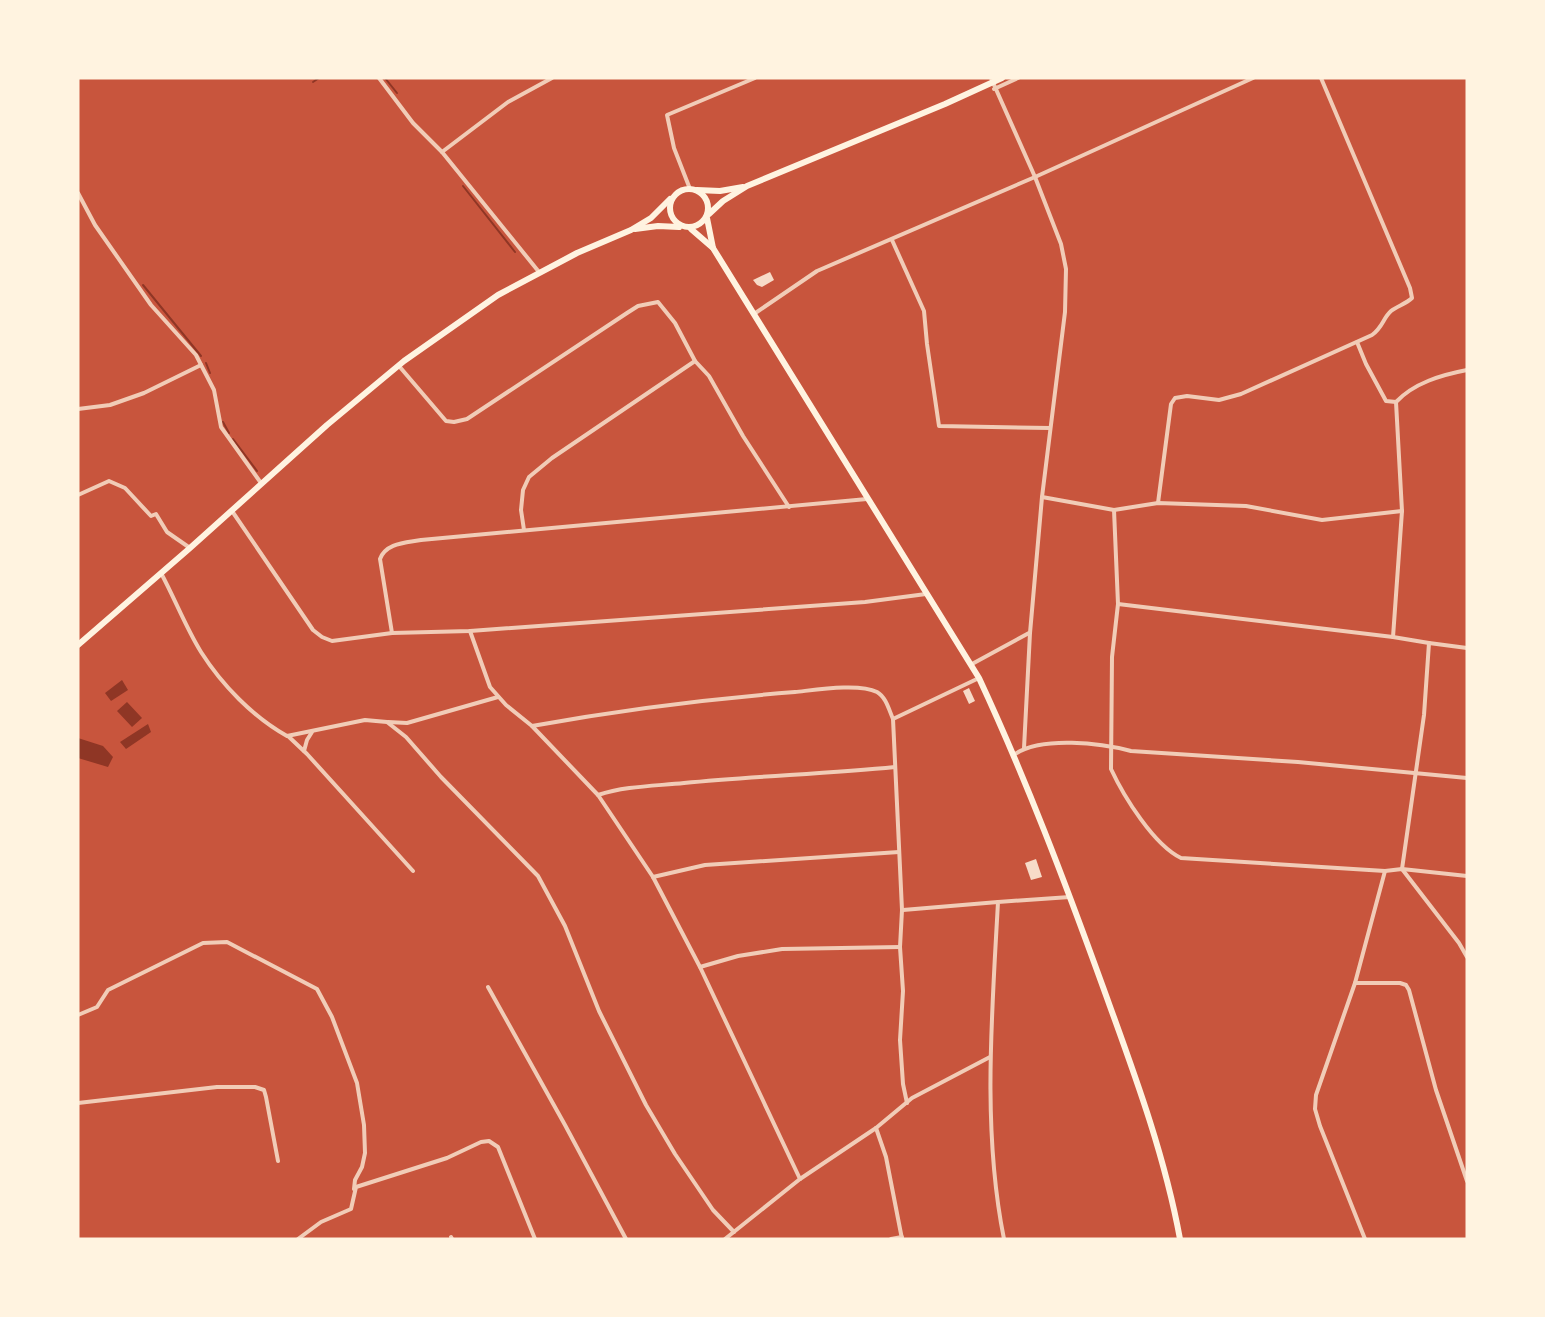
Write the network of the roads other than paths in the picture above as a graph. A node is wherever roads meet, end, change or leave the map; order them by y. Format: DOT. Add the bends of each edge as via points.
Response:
graph roads {
  1 [pos="379,78"];
  2 [pos="552,78"];
  3 [pos="754,78"];
  4 [pos="1002,78"];
  5 [pos="1018,78"];
  6 [pos="1253,78"];
  7 [pos="1321,78"];
  8 [pos="992,83"];
  9 [pos="442,152"];
  10 [pos="1035,177"];
  11 [pos="747,186"];
  12 [pos="693,189"];
  13 [pos="78,193"];
  14 [pos="670,199"];
  15 [pos="708,216"];
  16 [pos="679,227"];
  17 [pos="691,229"];
  18 [pos="631,230"];
  19 [pos="892,240"];
  20 [pos="713,248"];
  21 [pos="539,272"];
  22 [pos="754,315"];
  23 [pos="1357,342"];
  24 [pos="695,362"];
  25 [pos="201,364"];
  26 [pos="399,366"];
  27 [pos="1467,370"];
  28 [pos="1396,402"];
  29 [pos="78,409"];
  30 [pos="1050,428"];
  31 [pos="261,483"];
  32 [pos="78,495"];
  33 [pos="1042,497"];
  34 [pos="868,499"];
  35 [pos="1158,503"];
  36 [pos="789,507"];
  37 [pos="232,510"];
  38 [pos="1114,510"];
  39 [pos="1402,511"];
  40 [pos="524,530"];
  41 [pos="190,548"];
  42 [pos="161,573"];
  43 [pos="926,594"];
  44 [pos="1118,604"];
  45 [pos="470,631"];
  46 [pos="392,633"];
  47 [pos="1029,633"];
  48 [pos="1393,637"];
  49 [pos="1429,643"];
  50 [pos="78,645"];
  51 [pos="1467,648"];
  52 [pos="972,664"];
  53 [pos="980,678"];
  54 [pos="498,697"];
  55 [pos="893,719"];
  56 [pos="387,722"];
  57 [pos="532,726"];
  58 [pos="313,731"];
  59 [pos="287,736"];
  60 [pos="1110,746"];
  61 [pos="1024,748"];
  62 [pos="304,751"];
  63 [pos="1015,754"];
  64 [pos="895,767"];
  65 [pos="1418,773"];
  66 [pos="1467,778"];
  67 [pos="598,795"];
  68 [pos="899,852"];
  69 [pos="1402,869"];
  70 [pos="413,871"];
  71 [pos="1385,871"];
  72 [pos="1467,876"];
  73 [pos="653,877"];
  74 [pos="1071,897"];
  75 [pos="998,902"];
  76 [pos="902,910"];
  77 [pos="900,947"];
  78 [pos="1467,957"];
  79 [pos="700,967"];
  80 [pos="1355,983"];
  81 [pos="488,987"];
  82 [pos="78,1015"];
  83 [pos="990,1057"];
  84 [pos="906,1102"];
  85 [pos="78,1103"];
  86 [pos="876,1128"];
  87 [pos="278,1161"];
  88 [pos="800,1179"];
  89 [pos="1467,1181"];
  90 [pos="354,1189"];
  91 [pos="734,1232"];
  92 [pos="902,1238"];
  93 [pos="298,1239"];
  94 [pos="536,1239"];
  95 [pos="626,1239"];
  96 [pos="725,1239"];
  97 [pos="891,1239"];
  98 [pos="1004,1239"];
  99 [pos="1180,1239"];
  100 [pos="1365,1239"];
  1 -- 9 [label="street" via="413,123"];
  2 -- 9 [label="street" via="508,102"];
  3 -- 12 [label="street" via="667,115 674,148"];
  4 -- 8 [label="main road"];
  5 -- 8 [label="street"];
  6 -- 10 [label="street"];
  7 -- 23 [label="street" via="1412,298 1388,313 1381,328"];
  8 -- 10 [label="street"];
  8 -- 11 [label="main road"];
  9 -- 21 [label="street"];
  10 -- 19 [label="street"];
  10 -- 30 [label="street" via="1061,244 1066,269 1065,312"];
  11 -- 12 [label="main road" via="720,191"];
  11 -- 15 [label="main road"];
  12 -- 14 [label="main road" via="678,191"];
  12 -- 15 [label="main road" via="705,200"];
  13 -- 25 [label="street" via="118,260"];
  14 -- 16 [label="main road" via="671,213"];
  14 -- 18 [label="main road" via="651,218"];
  15 -- 17 [label="main road"];
  15 -- 20 [label="main road"];
  16 -- 17 [label="main road"];
  16 -- 18 [label="main road"];
  17 -- 20 [label="main road"];
  18 -- 21 [label="main road"];
  19 -- 22 [label="street" via="817,271"];
  19 -- 30 [label="street" via="924,311 939,426"];
  20 -- 22 [label="main road"];
  21 -- 26 [label="main road" via="472,312"];
  22 -- 34 [label="main road"];
  23 -- 28 [label="street" via="1386,401"];
  23 -- 35 [label="street" via="1241,394 1219,400 1176,398 1171,404"];
  24 -- 26 [label="street" via="675,323 657,302 627,312 467,419 446,421"];
  24 -- 36 [label="street" via="709,376"];
  24 -- 40 [label="street" via="529,477 521,510"];
  25 -- 29 [label="street" via="144,393 110,405"];
  25 -- 31 [label="street" via="214,390 221,427"];
  26 -- 31 [label="main road"];
  27 -- 28 [label="street" via="1413,387"];
  28 -- 39 [label="street"];
  30 -- 33 [label="street"];
  31 -- 37 [label="main road"];
  32 -- 41 [label="street" via="110,481 125,488 151,516 156,514 167,532"];
  33 -- 38 [label="street"];
  33 -- 47 [label="street"];
  34 -- 36 [label="street"];
  34 -- 43 [label="main road"];
  35 -- 38 [label="street"];
  35 -- 39 [label="street" via="1246,506 1322,520"];
  36 -- 40 [label="street"];
  37 -- 41 [label="main road"];
  37 -- 46 [label="street" via="313,630 322,637 332,641"];
  38 -- 44 [label="street"];
  39 -- 48 [label="street"];
  40 -- 46 [label="street" via="421,540 383,551 380,559"];
  41 -- 42 [label="main road"];
  42 -- 50 [label="main road"];
  42 -- 59 [label="street" via="201,652 239,698"];
  43 -- 45 [label="street" via="865,602"];
  43 -- 52 [label="main road"];
  44 -- 48 [label="street"];
  44 -- 60 [label="street" via="1112,657"];
  45 -- 46 [label="street"];
  45 -- 54 [label="street" via="489,687"];
  47 -- 52 [label="street"];
  47 -- 61 [label="street"];
  48 -- 49 [label="street"];
  49 -- 51 [label="street"];
  49 -- 65 [label="street"];
  52 -- 53 [label="main road"];
  53 -- 55 [label="street"];
  53 -- 63 [label="main road"];
  54 -- 56 [label="street" via="407,723"];
  54 -- 57 [label="street"];
  55 -- 57 [label="street" via="876,691 847,687 623,710"];
  55 -- 64 [label="street"];
  56 -- 58 [label="street" via="365,720"];
  56 -- 91 [label="street" via="406,736 538,876 565,926 599,1011 646,1105 712,1210"];
  57 -- 67 [label="street"];
  58 -- 59 [label="street"];
  58 -- 62 [label="street"];
  59 -- 62 [label="street"];
  60 -- 61 [label="street" via="1068,743"];
  60 -- 65 [label="street" via="1131,751"];
  60 -- 71 [label="street" via="1111,769 1118,784 1156,840 1172,854 1181,858"];
  61 -- 63 [label="street"];
  62 -- 70 [label="street"];
  63 -- 74 [label="main road"];
  64 -- 67 [label="street" via="617,789"];
  64 -- 68 [label="street"];
  65 -- 66 [label="street"];
  65 -- 69 [label="street"];
  67 -- 73 [label="street"];
  68 -- 73 [label="street" via="705,865"];
  68 -- 76 [label="street"];
  69 -- 71 [label="street"];
  69 -- 72 [label="street"];
  69 -- 78 [label="street"];
  71 -- 80 [label="street"];
  73 -- 79 [label="street"];
  74 -- 75 [label="street"];
  74 -- 99 [label="main road" via="1154,1131"];
  75 -- 76 [label="street"];
  75 -- 83 [label="street"];
  76 -- 77 [label="street"];
  77 -- 79 [label="street" via="782,949"];
  77 -- 84 [label="street" via="900,1040"];
  79 -- 88 [label="street"];
  80 -- 89 [label="street" via="1400,983 1409,990 1436,1090"];
  80 -- 100 [label="street" via="1315,1109"];
  81 -- 95 [label="street"];
  82 -- 90 [label="street" via="97,1007 108,990 203,943 226,942 317,989 357,1083 365,1153"];
  83 -- 84 [label="street"];
  83 -- 98 [label="street" via="994,1158"];
  84 -- 86 [label="street"];
  85 -- 87 [label="street" via="218,1087 255,1087 264,1090"];
  86 -- 88 [label="street"];
  86 -- 92 [label="street" via="886,1157"];
  88 -- 91 [label="street"];
  90 -- 93 [label="street" via="351,1209 321,1222"];
  90 -- 94 [label="street" via="489,1141 498,1147"];
  91 -- 96 [label="street"];
  92 -- 97 [label="street"];
}
